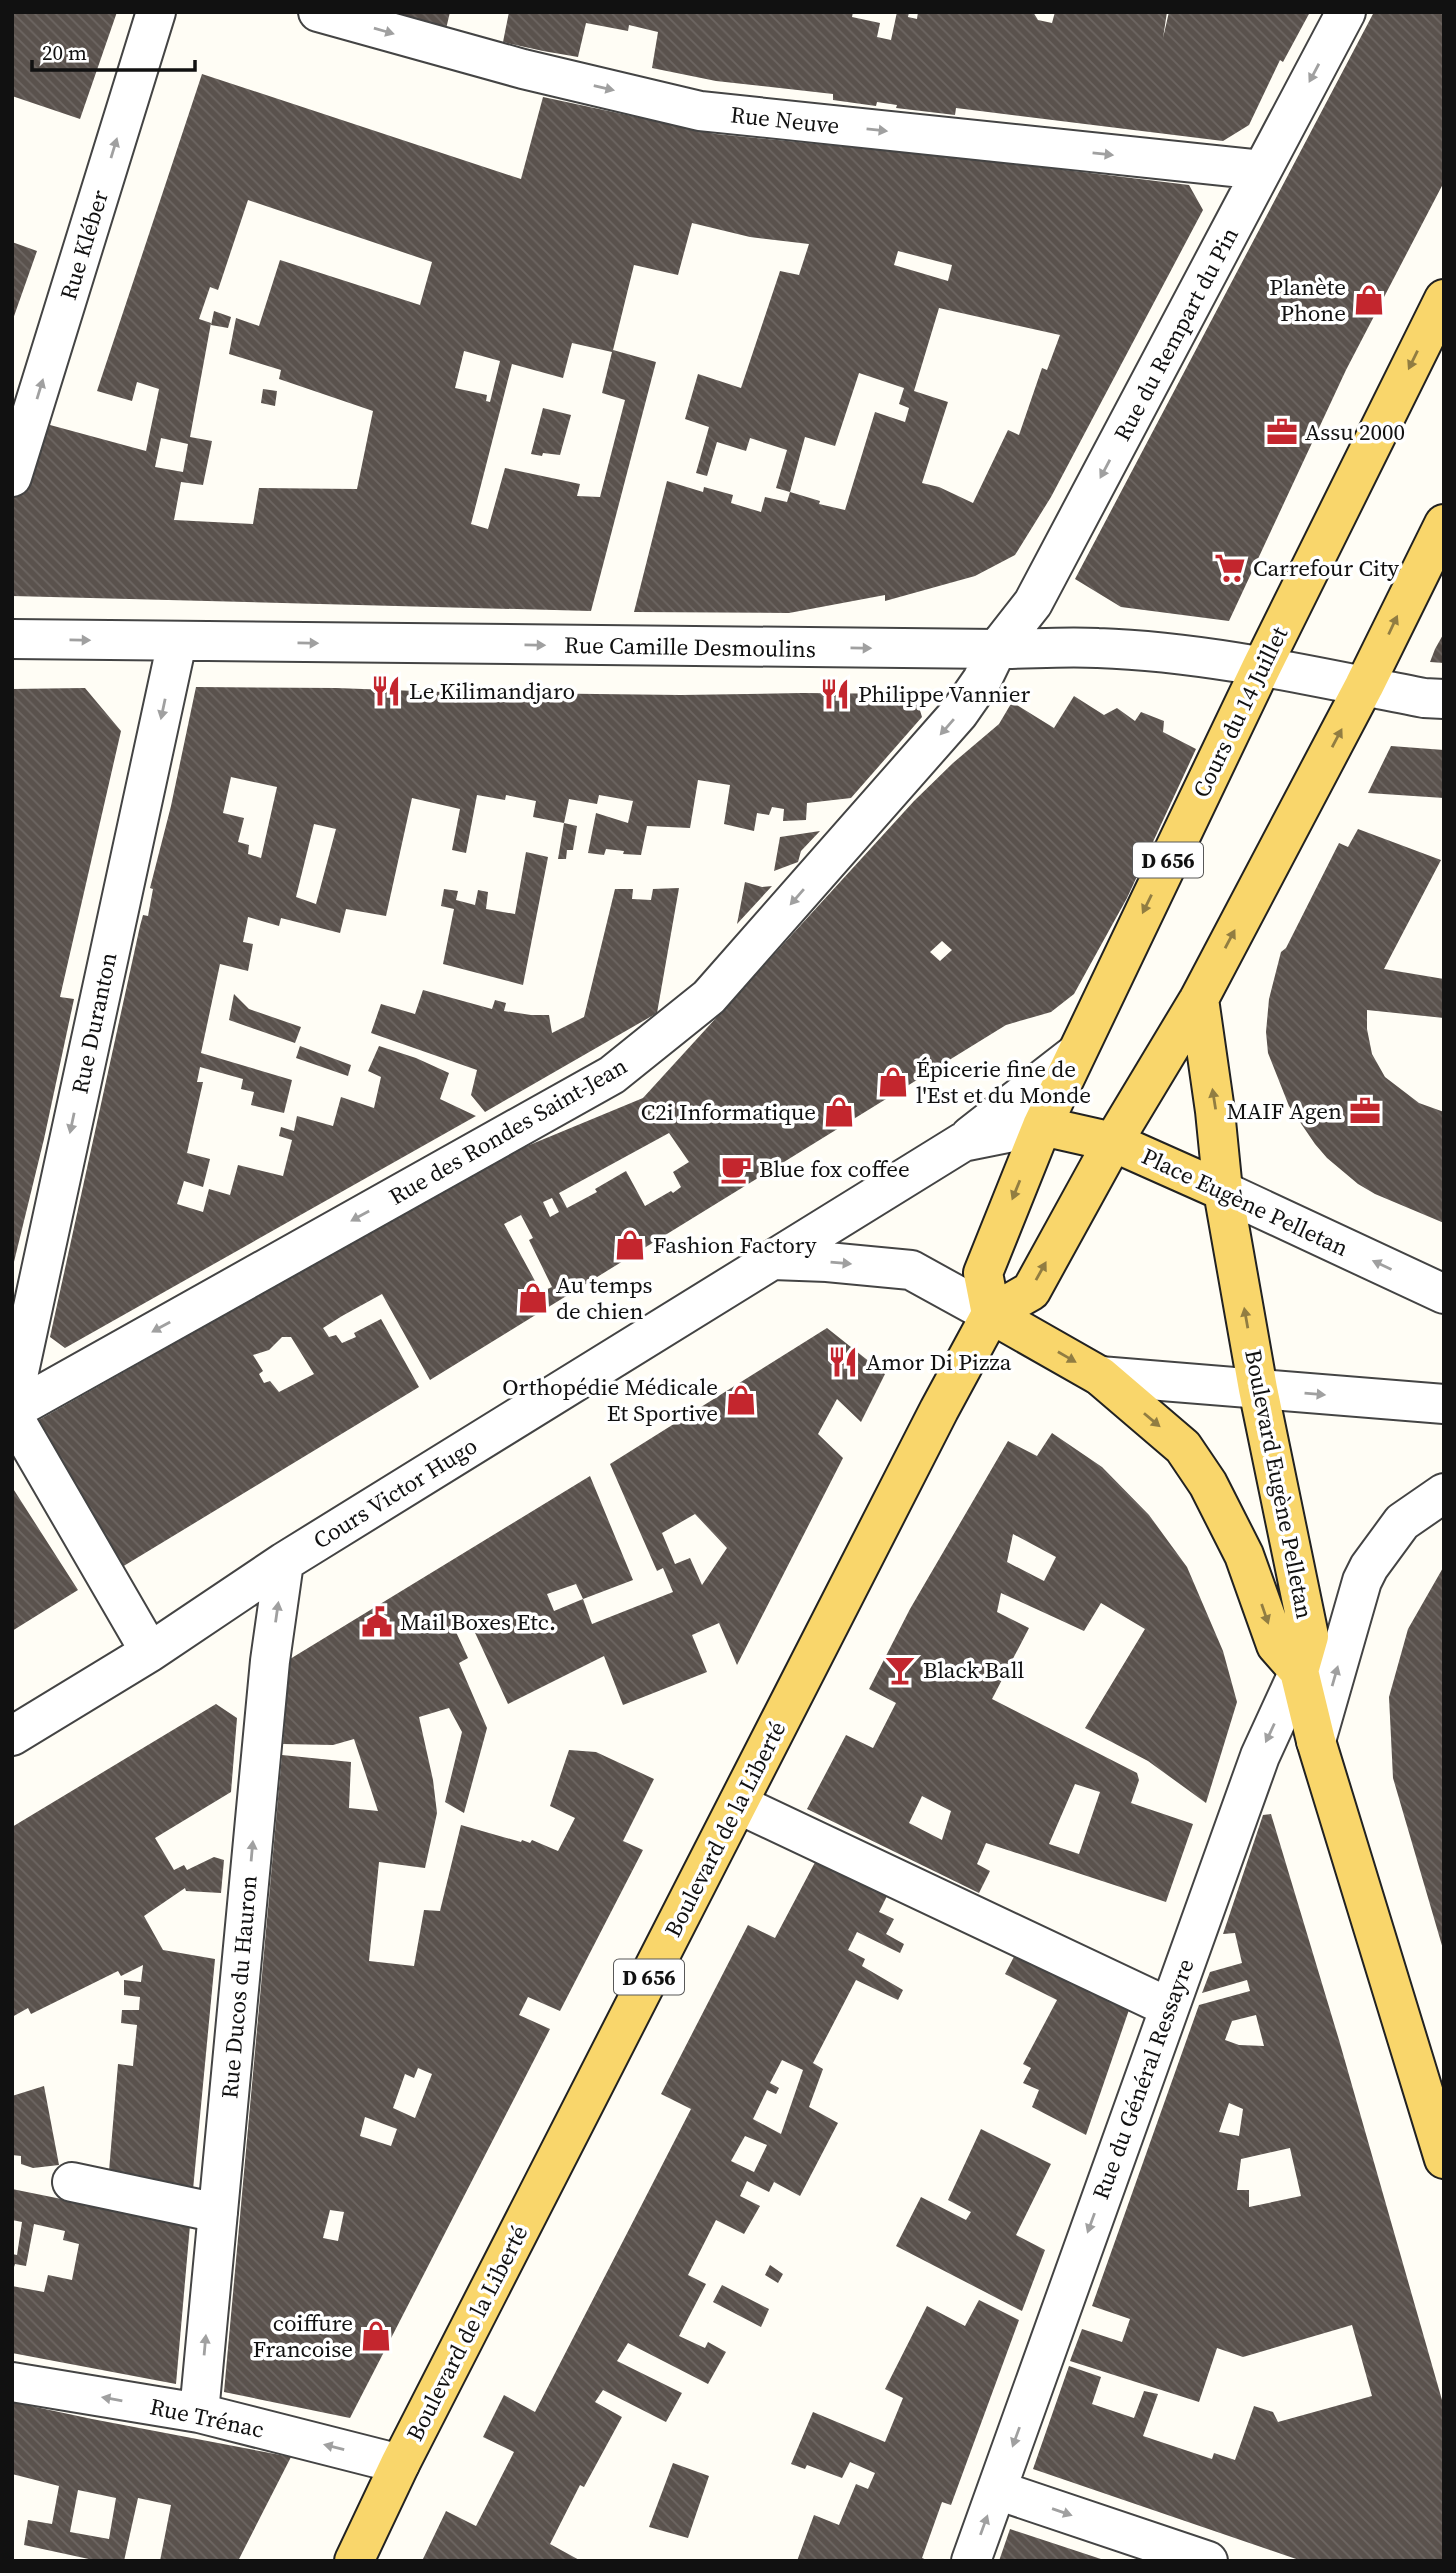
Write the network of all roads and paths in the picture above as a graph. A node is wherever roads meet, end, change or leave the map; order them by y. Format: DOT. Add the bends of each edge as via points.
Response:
graph roads {
  1 [pos="156,12"];
  2 [pos="318,12"];
  3 [pos="1346,12"];
  4 [pos="1262,170"];
  5 [pos="1444,299"];
  6 [pos="18,438"];
  7 [pos="12,477"];
  8 [pos="1444,524"];
  9 [pos="12,639"];
  10 [pos="177,642"];
  11 [pos="998,649"];
  12 [pos="1262,666"];
  13 [pos="1364,686"];
  14 [pos="1444,699"];
  15 [pos="1199,999"];
  16 [pos="1074,1055"];
  17 [pos="1042,1126"];
  18 [pos="963,1142"];
  19 [pos="1113,1142"];
  20 [pos="1223,1191"];
  21 [pos="773,1260"];
  22 [pos="1444,1294"];
  23 [pos="991,1314"];
  24 [pos="1100,1376"];
  25 [pos="1258,1389"];
  26 [pos="12,1404"];
  27 [pos="1444,1404"];
  28 [pos="12,1412"];
  29 [pos="1444,1493"];
  30 [pos="284,1562"];
  31 [pos="150,1652"];
  32 [pos="1299,1671"];
  33 [pos="12,1736"];
  34 [pos="1316,1741"];
  35 [pos="738,1804"];
  36 [pos="1168,2007"];
  37 [pos="1444,2160"];
  38 [pos="72,2182"];
  39 [pos="218,2213"];
  40 [pos="12,2382"];
  41 [pos="199,2413"];
  42 [pos="400,2464"];
  43 [pos="997,2490"];
  44 [pos="354,2561"];
  45 [pos="971,2561"];
  46 [pos="1208,2561"];
  6 -- 1 [label="street, Rue Kléber, one-way"];
  2 -- 4 [label="street, Rue Neuve, one-way" via="523,69 700,111"];
  3 -- 4 [label="street, Rue du Rempart du Pin, one-way"];
  4 -- 11 [label="street, Rue du Rempart du Pin, one-way" via="1033,603"];
  5 -- 12 [label="main road, Cours du 14 Juillet / D 656, one-way"];
  6 -- 7 [label="street, Rue Kléber"];
  13 -- 8 [label="main road, one-way"];
  9 -- 10 [label="street, Rue Camille Desmoulins, one-way"];
  10 -- 11 [label="street, Rue Camille Desmoulins, one-way"];
  10 -- 26 [label="street, Rue Duranton, one-way"];
  11 -- 12 [label="street, Rue Camille Desmoulins" via="1097,648"];
  11 -- 28 [label="street, Rue des Rondes Saint-Jean, one-way" via="959,713 709,997 612,1075"];
  12 -- 13 [label="street, Rue Camille Desmoulins"];
  12 -- 16 [label="main road, Cours du 14 Juillet / D 656, one-way"];
  13 -- 14 [label="street, Rue Camille Desmoulins"];
  15 -- 13 [label="main road, one-way"];
  15 -- 19 [label="main road"];
  20 -- 15 [label="main road, Boulevard Eugène Pelletan, one-way"];
  16 -- 17 [label="main road, Cours du 14 Juillet / D 656"];
  16 -- 18 [label="street"];
  17 -- 18 [label="street, Cours Victor Hugo"];
  17 -- 19 [label="main road, Place Eugène Pelletan"];
  17 -- 23 [label="main road, D 656, one-way" via="983,1273"];
  18 -- 21 [label="street, Cours Victor Hugo"];
  19 -- 20 [label="main road, Place Eugène Pelletan"];
  23 -- 19 [label="main road, one-way" via="1031,1291"];
  22 -- 20 [label="street, Place Eugène Pelletan, one-way"];
  25 -- 20 [label="main road, Boulevard Eugène Pelletan, one-way"];
  21 -- 23 [label="street, one-way" via="911,1270"];
  21 -- 30 [label="street, Cours Victor Hugo"];
  23 -- 24 [label="main road, one-way"];
  23 -- 35 [label="main road, Boulevard de la Liberté / D 656"];
  24 -- 25 [label="street"];
  24 -- 32 [label="main road, one-way" via="1183,1447 1244,1555 1276,1645"];
  25 -- 27 [label="street, one-way"];
  25 -- 32 [label="main road, Boulevard Eugène Pelletan" via="1310,1636"];
  28 -- 31 [label="street"];
  34 -- 29 [label="street, one-way" via="1369,1566 1402,1522"];
  30 -- 31 [label="street, Cours Victor Hugo"];
  39 -- 30 [label="street, Rue Ducos du Hauron, one-way" via="270,1661"];
  31 -- 33 [label="street, Cours Victor Hugo"];
  32 -- 34 [label="main road"];
  32 -- 36 [label="street, Rue du Général Ressayre, one-way" via="1259,1756"];
  34 -- 37 [label="main road"];
  35 -- 36 [label="street"];
  35 -- 42 [label="main road, Boulevard de la Liberté / D 656"];
  36 -- 43 [label="street, Rue du Général Ressayre, one-way"];
  38 -- 39 [label="street"];
  41 -- 39 [label="street, Rue Ducos du Hauron, one-way"];
  41 -- 40 [label="street, Rue Trénac, one-way"];
  42 -- 41 [label="street, Rue Trénac, one-way"];
  42 -- 44 [label="main road, Boulevard de la Liberté / D 656"];
  45 -- 43 [label="street, Rue du Général Ressayre, one-way"];
  43 -- 46 [label="street, one-way"];
}
